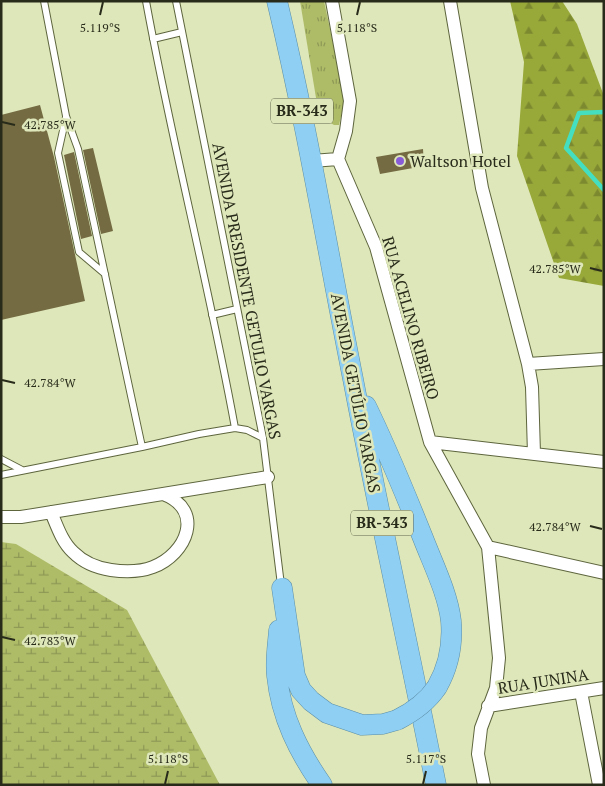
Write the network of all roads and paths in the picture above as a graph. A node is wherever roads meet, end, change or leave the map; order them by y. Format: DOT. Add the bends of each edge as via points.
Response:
graph roads {
  1 [pos="44,1"];
  2 [pos="146,1"];
  3 [pos="176,1"];
  4 [pos="277,1"];
  5 [pos="290,1"];
  6 [pos="332,1"];
  7 [pos="450,1"];
  8 [pos="182,32"];
  9 [pos="153,39"];
  10 [pos="292,62"];
  11 [pos="66,116"];
  12 [pos="338,159"];
  13 [pos="312,161"];
  14 [pos="105,274"];
  15 [pos="237,309"];
  16 [pos="212,315"];
  17 [pos="604,359"];
  18 [pos="528,364"];
  19 [pos="353,380"];
  20 [pos="235,428"];
  21 [pos="263,438"];
  22 [pos="430,442"];
  23 [pos="142,447"];
  24 [pos="534,454"];
  25 [pos="1,459"];
  26 [pos="604,462"];
  27 [pos="24,471"];
  28 [pos="1,475"];
  29 [pos="268,477"];
  30 [pos="163,494"];
  31 [pos="51,512"];
  32 [pos="1,517"];
  33 [pos="488,547"];
  34 [pos="604,573"];
  35 [pos="282,588"];
  36 [pos="604,688"];
  37 [pos="581,692"];
  38 [pos="488,706"];
  39 [pos="322,785"];
  40 [pos="436,785"];
  41 [pos="484,785"];
  42 [pos="599,785"];
  1 -- 11 [label="lane"];
  2 -- 9 [label="lane"];
  3 -- 8 [label="lane, AVENIDA PRESIDENTE GETULIO VARGAS"];
  4 -- 10 [label="highway, AVENIDA GETÚLIO VARGAS / BR-343"];
  5 -- 10 [label="highway"];
  6 -- 12 [label="street" via="350,101"];
  7 -- 18 [label="street" via="482,188"];
  8 -- 9 [label="lane"];
  8 -- 15 [label="lane, AVENIDA PRESIDENTE GETULIO VARGAS"];
  9 -- 16 [label="lane"];
  10 -- 13 [label="highway, AVENIDA GETÚLIO VARGAS / BR-343"];
  11 -- 14 [label="lane" via="78,149"];
  11 -- 14 [label="lane" via="58,154 80,252"];
  12 -- 13 [label="street"];
  12 -- 22 [label="street, RUA ACELINO RIBEIRO" via="376,247"];
  13 -- 19 [label="highway, AVENIDA GETÚLIO VARGAS / BR-343"];
  14 -- 23 [label="lane"];
  15 -- 16 [label="lane"];
  15 -- 21 [label="lane, AVENIDA PRESIDENTE GETULIO VARGAS"];
  16 -- 20 [label="lane"];
  17 -- 18 [label="street"];
  18 -- 24 [label="street"];
  19 -- 35 [label="highway, bridge" via="387,450 440,580 450,620 451,650 445,672 430,698 397,720 383,724 362,725 327,713 311,701 294,676"];
  19 -- 40 [label="highway, AVENIDA GETÚLIO VARGAS / BR-343"];
  20 -- 21 [label="lane"];
  20 -- 23 [label="lane"];
  21 -- 29 [label="lane, AVENIDA PRESIDENTE GETULIO VARGAS"];
  22 -- 24 [label="street"];
  22 -- 33 [label="street, RUA ACELINO RIBEIRO"];
  23 -- 27 [label="lane"];
  24 -- 26 [label="street"];
  25 -- 27 [label="lane"];
  27 -- 28 [label="lane"];
  29 -- 30 [label="street"];
  29 -- 35 [label="lane, AVENIDA PRESIDENTE GETULIO VARGAS"];
  30 -- 31 [label="street"];
  30 -- 31 [label="street" via="181,503 188,523 186,535 174,554 143,570 104,569 78,557 65,543"];
  31 -- 32 [label="street"];
  33 -- 34 [label="street"];
  33 -- 38 [label="street" via="499,658 496,688"];
  35 -- 39 [label="highway" via="276,674 290,730 303,758"];
  36 -- 37 [label="street, RUA JUNINA"];
  37 -- 38 [label="street, RUA JUNINA"];
  37 -- 42 [label="street"];
  38 -- 41 [label="street" via="478,754"];
}
